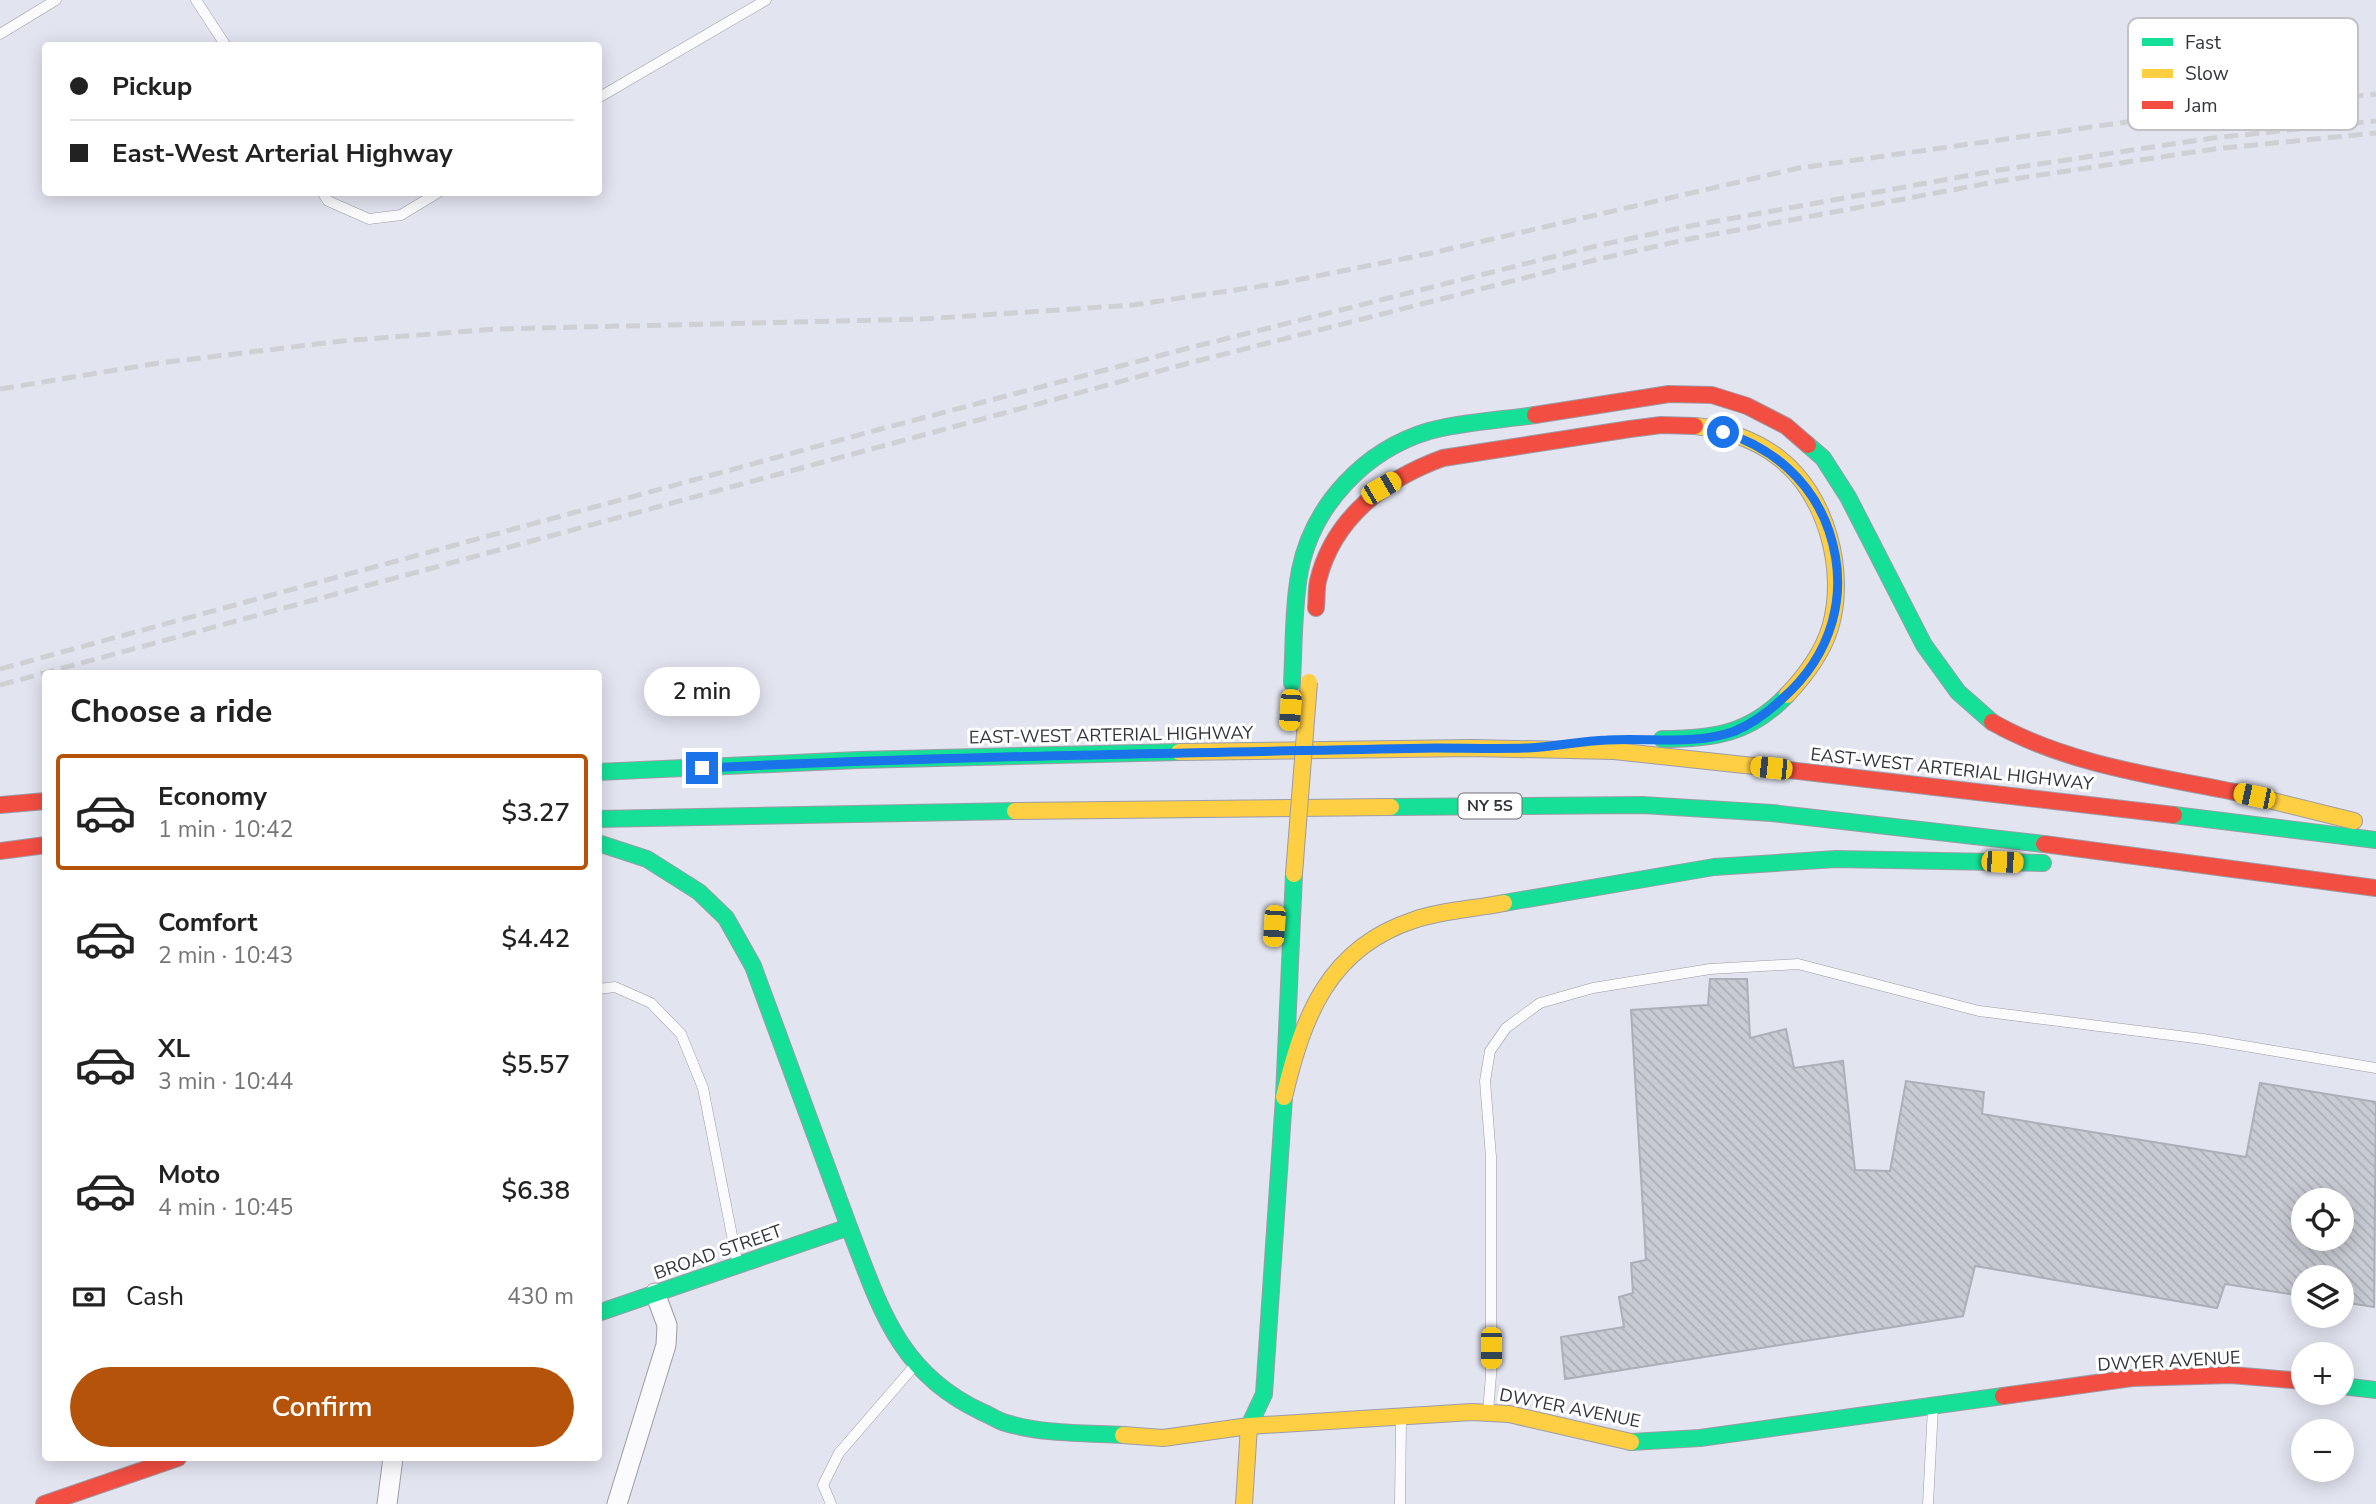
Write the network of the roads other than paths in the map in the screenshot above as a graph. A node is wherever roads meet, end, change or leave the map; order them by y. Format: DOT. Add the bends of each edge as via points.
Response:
graph roads {
  1 [pos="56,0"];
  2 [pos="197,0"];
  3 [pos="766,0"];
  4 [pos="0,34"];
  5 [pos="223,42"];
  6 [pos="602,97"];
  7 [pos="325,196"];
  8 [pos="432,196"];
  9 [pos="1315,620"];
  10 [pos="1288,737"];
  11 [pos="1529,748"];
  12 [pos="1286,764"];
  13 [pos="602,772"];
  14 [pos="1284,791"];
  15 [pos="42,801"];
  16 [pos="0,805"];
  17 [pos="1282,818"];
  18 [pos="602,819"];
  19 [pos="2376,827"];
  20 [pos="2376,840"];
  21 [pos="602,845"];
  22 [pos="42,846"];
  23 [pos="0,851"];
  24 [pos="2244,871"];
  25 [pos="2376,888"];
  26 [pos="602,989"];
  27 [pos="2376,1068"];
  28 [pos="1284,1097"];
  29 [pos="849,1227"];
  30 [pos="738,1265"];
  31 [pos="655,1293"];
  32 [pos="602,1312"];
  33 [pos="917,1364"];
  34 [pos="2291,1380"];
  35 [pos="2354,1387"];
  36 [pos="2376,1390"];
  37 [pos="1242,1404"];
  38 [pos="1933,1406"];
  39 [pos="1488,1412"];
  40 [pos="1401,1416"];
  41 [pos="1249,1426"];
  42 [pos="171,1461"];
  43 [pos="393,1461"];
  44 [pos="91,1496"];
  45 [pos="44,1504"];
  46 [pos="387,1504"];
  47 [pos="617,1504"];
  48 [pos="831,1504"];
  49 [pos="1244,1504"];
  50 [pos="1401,1504"];
  51 [pos="1928,1504"];
  1 -- 4 [label="lane"];
  2 -- 5 [label="lane"];
  3 -- 6 [label="lane"];
  7 -- 8 [label="lane" via="369,219 401,215"];
  9 -- 11 [label="main road" via="1318,580 1331,547 1352,514 1381,488 1420,465 1616,431 1678,425 1741,438 1778,457 1798,477 1825,519 1836,554 1833,622 1820,656 1797,686 1760,719 1704,739 1607,740"];
  10 -- 12 [label="main road"];
  11 -- 13 [label="main road, EAST-WEST ARTERIAL HIGHWAY" via="858,760"];
  11 -- 20 [label="main road, EAST-WEST ARTERIAL HIGHWAY" via="1614,751 1993,792"];
  14 -- 17 [label="main road"];
  15 -- 16 [label="main road"];
  18 -- 24 [label="main road, NY 5S" via="1642,804 1772,813"];
  19 -- 28 [label="main road, bridge" via="2081,759 2020,738 1987,719 1958,692 1924,645 1823,458 1786,426 1747,406 1712,395 1669,394 1430,431 1367,461 1338,488 1304,554 1298,585 1301,683"];
  21 -- 29 [label="main road, DWYER AVENUE" via="647,859 699,892 731,926 753,966"];
  22 -- 23 [label="main road"];
  24 -- 25 [label="main road, NY 5S"];
  24 -- 28 [label="main road" via="1836,859 1714,867 1415,919 1375,936 1339,967 1312,1006 1296,1046"];
  26 -- 30 [label="lane" via="615,987 651,1003 681,1034 703,1088"];
  27 -- 39 [label="lane" via="2203,1039 1979,1011 1798,964 1710,968 1593,988 1540,1003 1506,1028 1490,1051 1485,1081 1491,1157"];
  28 -- 41 [label="main road" via="1264,1394"];
  29 -- 30 [label="main road, BROAD STREET"];
  29 -- 33 [label="main road, DWYER AVENUE" via="884,1316"];
  30 -- 31 [label="main road, BROAD STREET"];
  31 -- 32 [label="main road, BROAD STREET"];
  31 -- 47 [label="street" via="667,1325 666,1345"];
  33 -- 41 [label="main road, DWYER AVENUE" via="959,1401 1006,1423 1052,1431 1163,1438"];
  33 -- 48 [label="lane" via="839,1453 823,1485"];
  34 -- 38 [label="main road, DWYER AVENUE" via="2231,1375 2132,1378"];
  35 -- 36 [label="main road"];
  37 -- 41 [label="main road"];
  38 -- 39 [label="main road, DWYER AVENUE" via="1700,1438 1632,1442"];
  38 -- 51 [label="lane"];
  39 -- 40 [label="main road, DWYER AVENUE"];
  40 -- 41 [label="main road, DWYER AVENUE"];
  40 -- 50 [label="lane"];
  41 -- 49 [label="main road"];
  42 -- 44 [label="main road"];
  43 -- 46 [label="street"];
  44 -- 45 [label="main road"];
}
